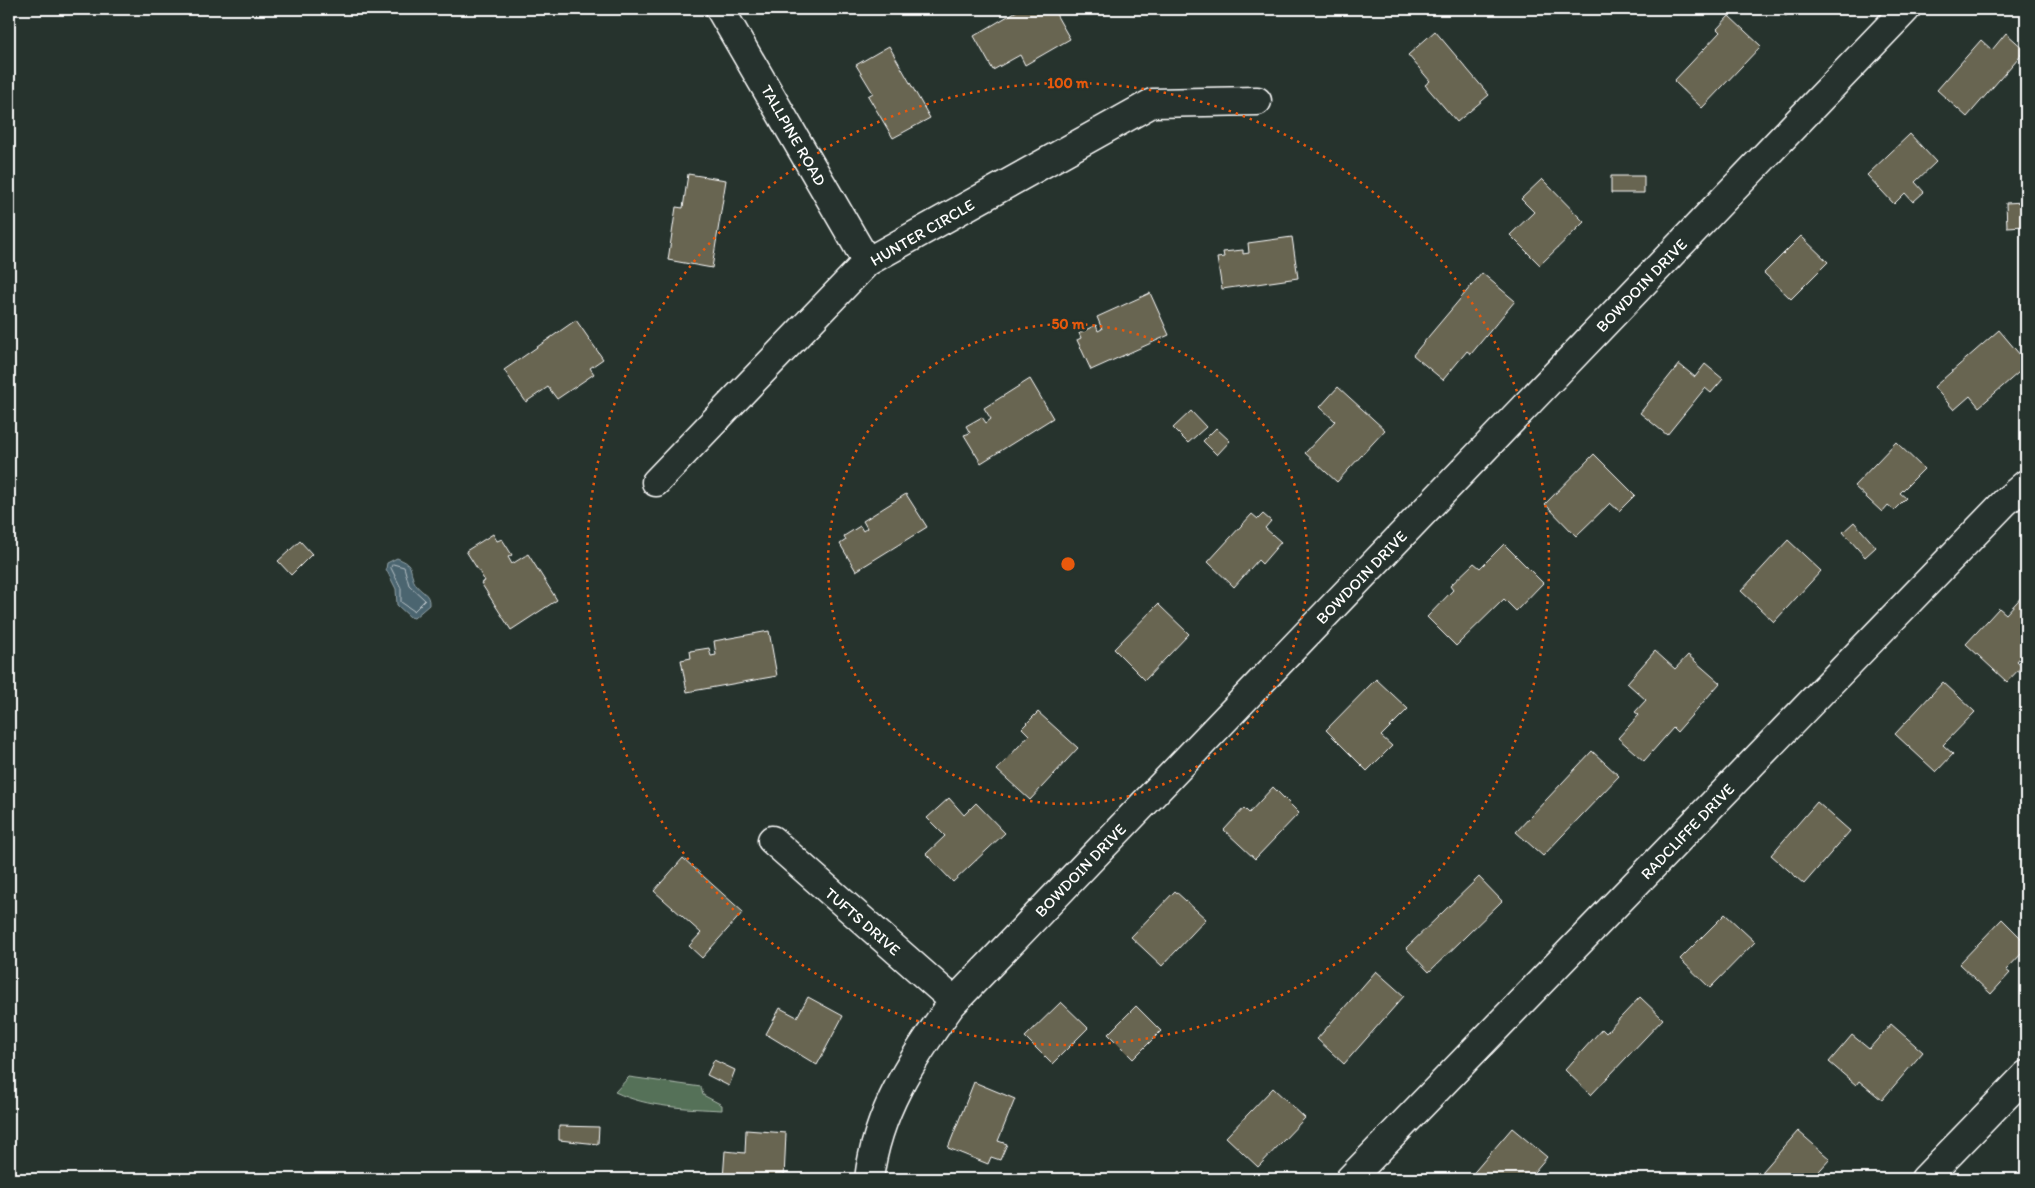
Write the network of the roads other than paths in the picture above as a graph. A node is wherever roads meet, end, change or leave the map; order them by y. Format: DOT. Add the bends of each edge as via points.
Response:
graph roads {
  1 [pos="720,9"];
  2 [pos="1906,9"];
  3 [pos="1257,101"];
  4 [pos="868,262"];
  5 [pos="656,482"];
  6 [pos="2026,484"];
  7 [pos="772,840"];
  8 [pos="954,1001"];
  9 [pos="2026,1075"];
  10 [pos="869,1179"];
  11 [pos="1350,1179"];
  12 [pos="1925,1179"];
  1 -- 4 [label="street, TALLPINE ROAD"];
  2 -- 8 [label="street, BOWDOIN DRIVE"];
  3 -- 4 [label="street, HUNTER CIRCLE" via="1152,103"];
  4 -- 5 [label="street, HUNTER CIRCLE"];
  6 -- 11 [label="street, RADCLIFFE DRIVE" via="2005,502"];
  7 -- 8 [label="street, TUFTS DRIVE"];
  8 -- 10 [label="street, BOWDOIN DRIVE" via="892,1097 877,1137"];
  9 -- 12 [label="street"];
}
